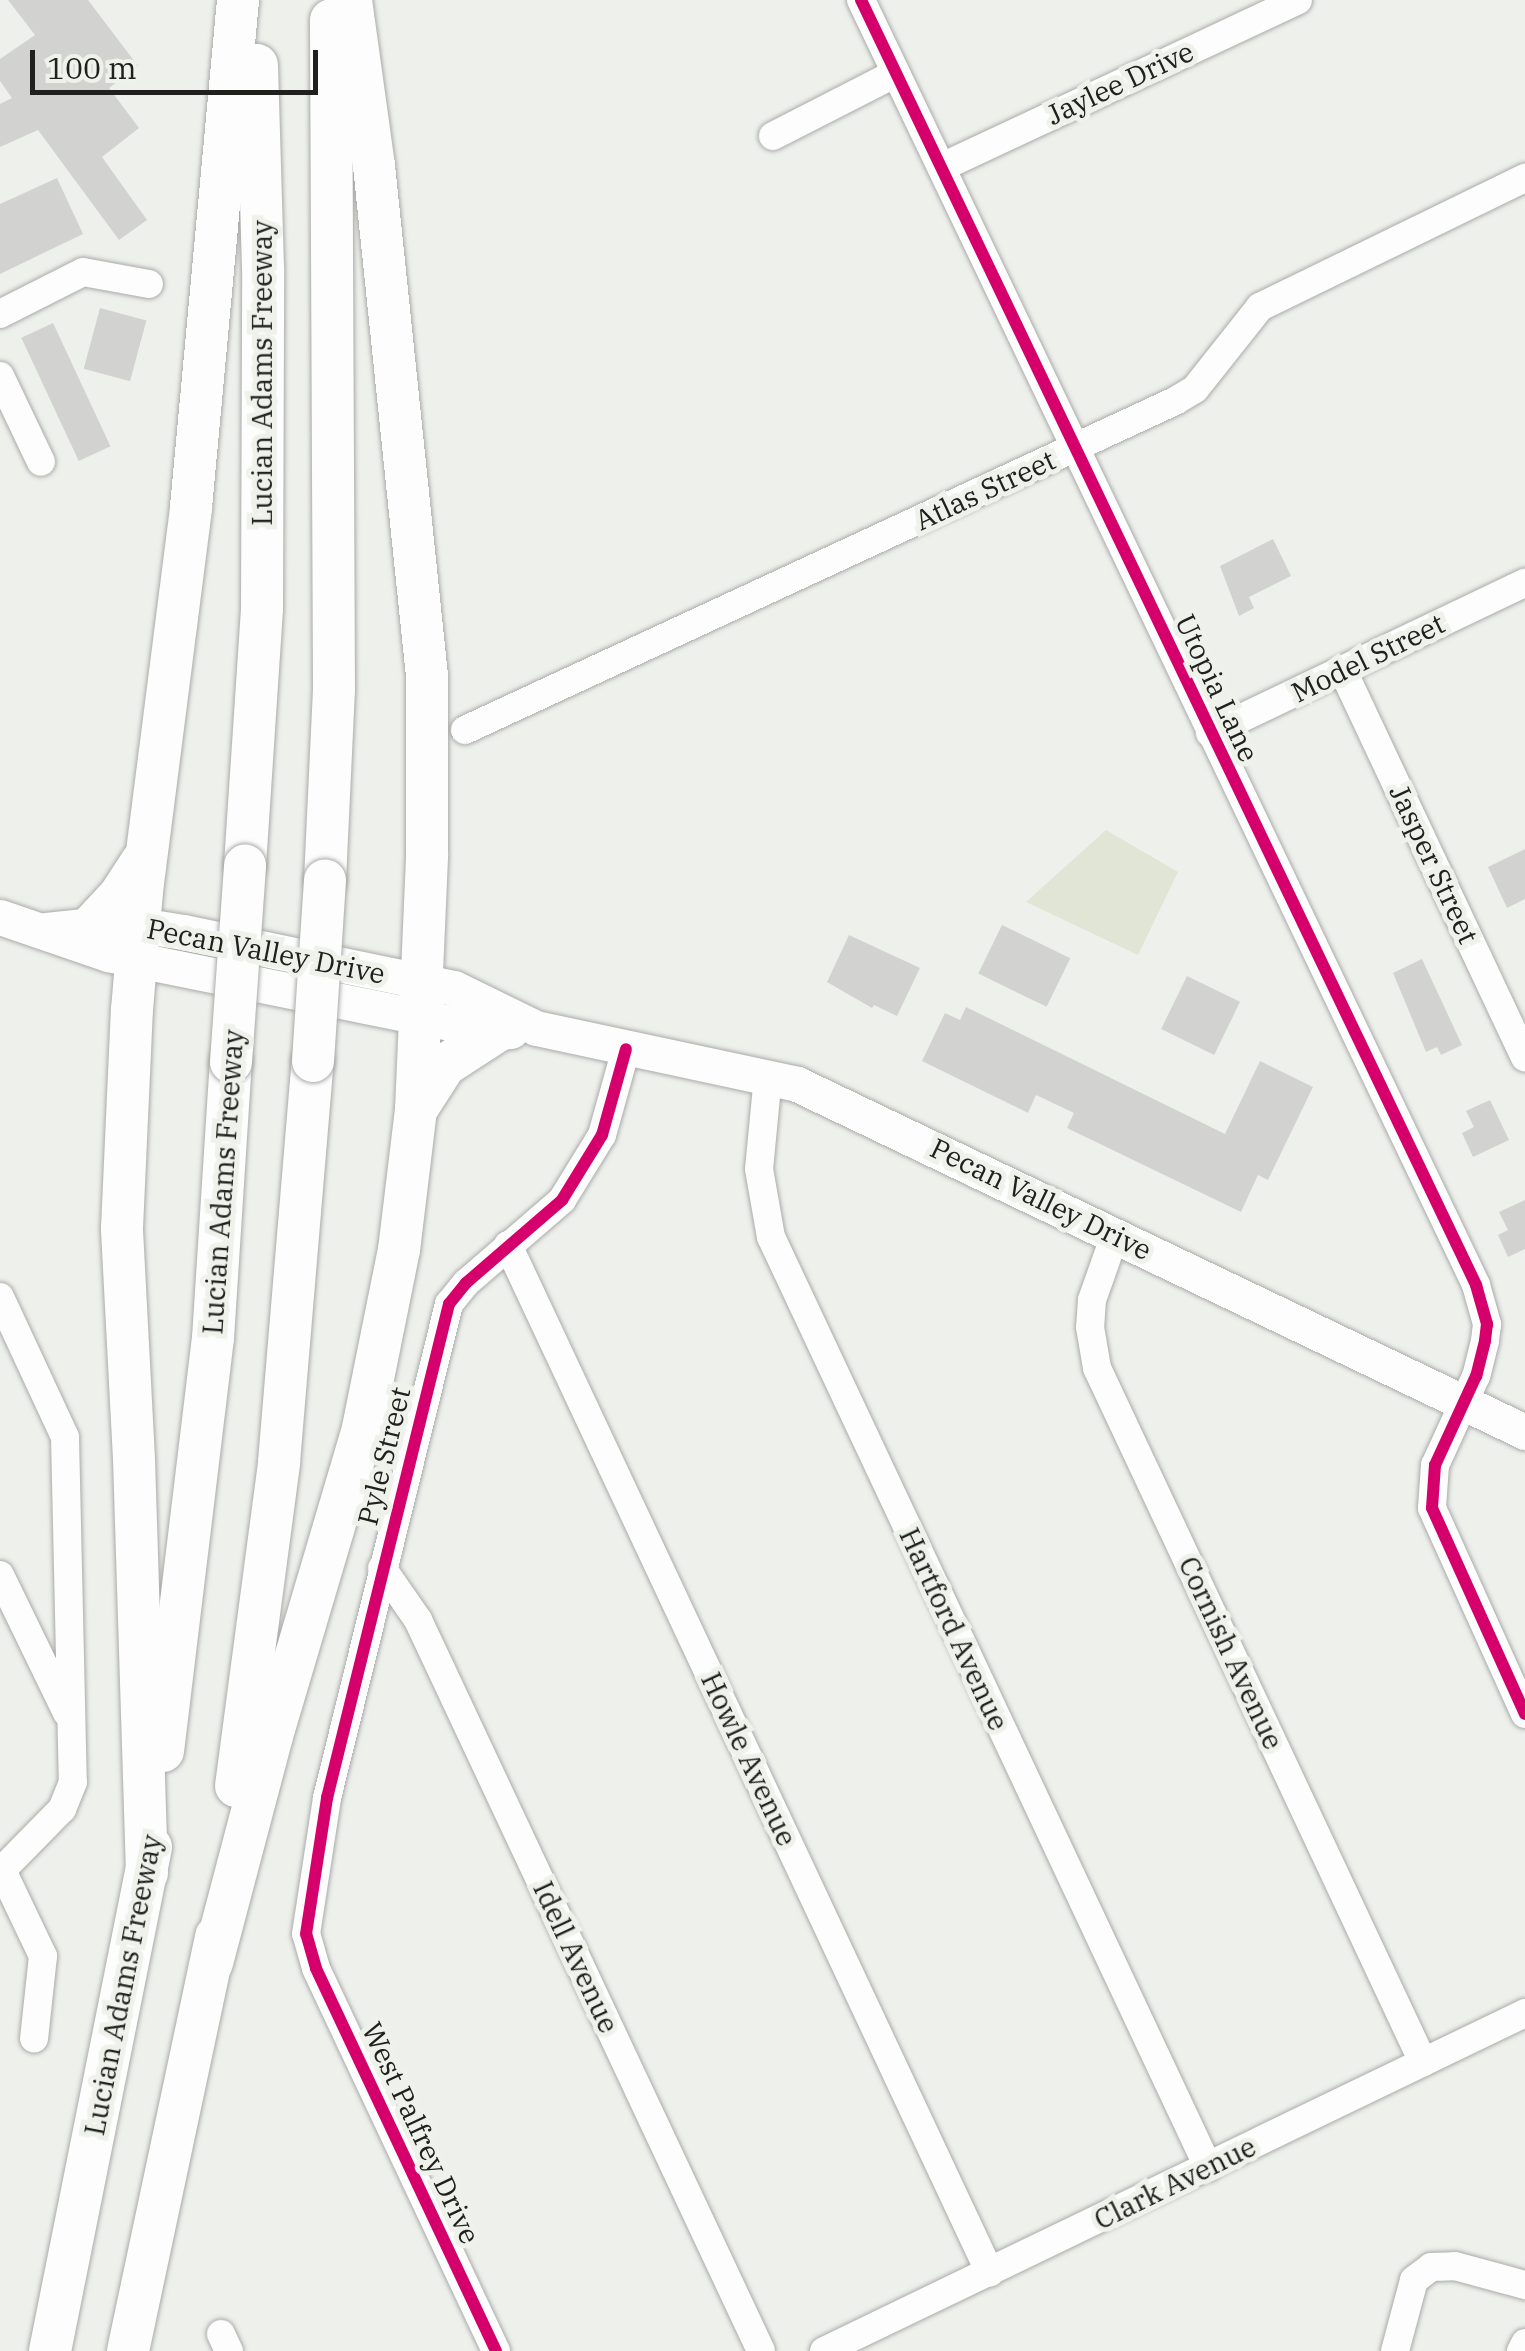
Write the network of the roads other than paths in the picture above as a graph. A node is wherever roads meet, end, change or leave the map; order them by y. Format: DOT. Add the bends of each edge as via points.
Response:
graph roads {
  1 [pos="238,0"];
  2 [pos="255,0"];
  3 [pos="331,0"];
  4 [pos="351,0"];
  5 [pos="861,0"];
  6 [pos="1298,0"];
  7 [pos="896,73"];
  8 [pos="773,136"];
  9 [pos="942,167"];
  10 [pos="1525,178"];
  11 [pos="149,284"];
  12 [pos="0,314"];
  13 [pos="0,376"];
  14 [pos="1077,448"];
  15 [pos="42,462"];
  16 [pos="1525,582"];
  17 [pos="1342,671"];
  18 [pos="465,730"];
  19 [pos="1210,733"];
  20 [pos="147,852"];
  21 [pos="0,917"];
  22 [pos="92,924"];
  23 [pos="46,930"];
  24 [pos="136,942"];
  25 [pos="420,999"];
  26 [pos="516,1030"];
  27 [pos="626,1049"];
  28 [pos="1525,1057"];
  29 [pos="768,1076"];
  30 [pos="416,1110"];
  31 [pos="1114,1235"];
  32 [pos="508,1245"];
  33 [pos="0,1298"];
  34 [pos="1462,1402"];
  35 [pos="1525,1432"];
  36 [pos="382,1568"];
  37 [pos="0,1575"];
  38 [pos="1525,1714"];
  39 [pos="72,1723"];
  40 [pos="1,1869"];
  41 [pos="147,1873"];
  42 [pos="306,1934"];
  43 [pos="212,1964"];
  44 [pos="1525,2013"];
  45 [pos="34,2039"];
  46 [pos="1423,2062"];
  47 [pos="1208,2167"];
  48 [pos="990,2273"];
  49 [pos="1525,2285"];
  50 [pos="1525,2343"];
  51 [pos="50,2351"];
  52 [pos="128,2351"];
  53 [pos="496,2351"];
  54 [pos="761,2351"];
  55 [pos="824,2351"];
  56 [pos="1395,2351"];
  57 [pos="1520,2351"];
  1 -- 20 [label="highway" via="195,470"];
  2 -- 41 [label="highway, Lucian Adams Freeway, bridge" via="264,268 262,610 200,1461"];
  3 -- 43 [label="highway, bridge" via="334,690 325,880 279,1462"];
  4 -- 25 [label="highway" via="427,676"];
  5 -- 7 [label="street, Utopia Lane"];
  6 -- 9 [label="street, Jaylee Drive"];
  7 -- 8 [label="street"];
  7 -- 9 [label="street, Utopia Lane"];
  9 -- 14 [label="street, Utopia Lane"];
  10 -- 14 [label="street, Atlas Street" via="1260,308 1195,389"];
  11 -- 12 [label="street" via="83,272"];
  13 -- 15 [label="street"];
  14 -- 18 [label="street, Atlas Street"];
  14 -- 19 [label="street, Utopia Lane"];
  16 -- 17 [label="street, Model Street"];
  17 -- 19 [label="street, Model Street"];
  17 -- 28 [label="street, Jasper Street"];
  19 -- 34 [label="street, Utopia Lane" via="1476,1285 1485,1341"];
  20 -- 22 [label="highway" via="120,896"];
  20 -- 24 [label="highway"];
  21 -- 23 [label="main road, Pecan Valley Drive"];
  22 -- 23 [label="main road, Pecan Valley Drive"];
  22 -- 24 [label="main road, Pecan Valley Drive"];
  23 -- 24 [label="main road, Pecan Valley Drive"];
  24 -- 25 [label="main road, Pecan Valley Drive"];
  24 -- 41 [label="highway" via="122,1228"];
  25 -- 26 [label="main road, Pecan Valley Drive"];
  25 -- 30 [label="highway"];
  26 -- 27 [label="main road, Pecan Valley Drive"];
  26 -- 30 [label="highway" via="445,1065"];
  27 -- 29 [label="main road, Pecan Valley Drive"];
  27 -- 32 [label="street, Pyle Street" via="610,1113 586,1166 562,1200"];
  29 -- 31 [label="main road, Pecan Valley Drive" via="828,1096"];
  29 -- 47 [label="street, Hartford Avenue" via="759,1169 771,1236"];
  30 -- 43 [label="highway" via="396,1267 362,1428"];
  31 -- 34 [label="main road, Pecan Valley Drive"];
  31 -- 46 [label="street, Cornish Avenue" via="1092,1300 1097,1368"];
  32 -- 36 [label="street, Pyle Street" via="449,1304"];
  32 -- 48 [label="street, Howle Avenue"];
  33 -- 39 [label="street" via="65,1438"];
  34 -- 35 [label="main road, Pecan Valley Drive"];
  34 -- 38 [label="street, Utopia Lane" via="1435,1465 1432,1508"];
  36 -- 42 [label="street, Pyle Street" via="326,1798"];
  36 -- 54 [label="street, Idell Avenue" via="418,1620"];
  37 -- 39 [label="street"];
  39 -- 40 [label="street" via="71,1796"];
  40 -- 45 [label="street" via="43,1956"];
  41 -- 51 [label="highway, Lucian Adams Freeway"];
  42 -- 53 [label="street, West Palfrey Drive"];
  43 -- 52 [label="highway"];
  44 -- 46 [label="street, Clark Avenue"];
  46 -- 47 [label="street, Clark Avenue"];
  47 -- 48 [label="street, Clark Avenue"];
  48 -- 55 [label="street, Clark Avenue"];
  49 -- 56 [label="street" via="1455,2266 1431,2267 1414,2280"];
  50 -- 57 [label="street"];
}
